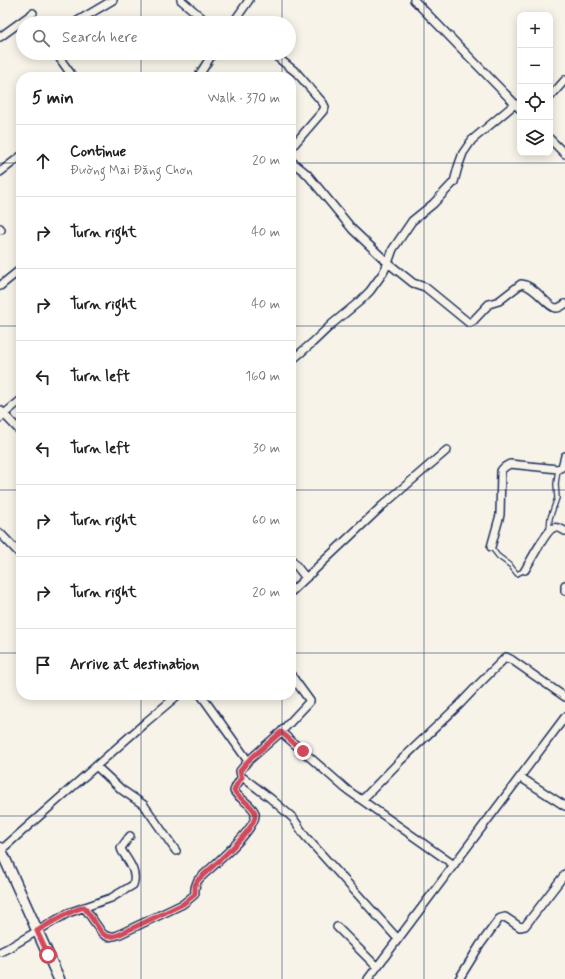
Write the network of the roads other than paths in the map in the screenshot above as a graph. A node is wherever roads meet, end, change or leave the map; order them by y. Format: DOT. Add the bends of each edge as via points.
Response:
graph roads {
  1 [pos="113,0"];
  2 [pos="181,0"];
  3 [pos="249,0"];
  4 [pos="414,0"];
  5 [pos="33,13"];
  6 [pos="30,16"];
  7 [pos="86,16"];
  8 [pos="200,16"];
  9 [pos="238,16"];
  10 [pos="16,27"];
  11 [pos="0,37"];
  12 [pos="61,60"];
  13 [pos="209,60"];
  14 [pos="281,60"];
  15 [pos="69,72"];
  16 [pos="201,72"];
  17 [pos="296,72"];
  18 [pos="296,72"];
  19 [pos="565,80"];
  20 [pos="553,94"];
  21 [pos="517,107"];
  22 [pos="296,142"];
  23 [pos="553,142"];
  24 [pos="565,154"];
  25 [pos="16,160"];
  26 [pos="296,166"];
  27 [pos="0,172"];
  28 [pos="388,262"];
  29 [pos="16,273"];
  30 [pos="0,286"];
  31 [pos="565,304"];
  32 [pos="296,357"];
  33 [pos="16,404"];
  34 [pos="1,414"];
  35 [pos="16,428"];
  36 [pos="447,450"];
  37 [pos="565,456"];
  38 [pos="558,469"];
  39 [pos="549,531"];
  40 [pos="565,531"];
  41 [pos="0,533"];
  42 [pos="491,547"];
  43 [pos="16,550"];
  44 [pos="296,565"];
  45 [pos="525,570"];
  46 [pos="306,578"];
  47 [pos="565,585"];
  48 [pos="296,587"];
  49 [pos="565,591"];
  50 [pos="296,682"];
  51 [pos="565,697"];
  52 [pos="172,700"];
  53 [pos="205,700"];
  54 [pos="565,717"];
  55 [pos="281,732"];
  56 [pos="248,761"];
  57 [pos="96,766"];
  58 [pos="242,777"];
  59 [pos="520,777"];
  60 [pos="362,800"];
  61 [pos="565,806"];
  62 [pos="130,836"];
  63 [pos="0,849"];
  64 [pos="176,851"];
  65 [pos="454,865"];
  66 [pos="565,874"];
  67 [pos="84,907"];
  68 [pos="337,928"];
  69 [pos="37,931"];
  70 [pos="398,939"];
  71 [pos="0,952"];
  72 [pos="377,966"];
  73 [pos="59,979"];
  74 [pos="368,979"];
  75 [pos="459,979"];
  1 -- 7 [label="street"];
  2 -- 8 [label="street"];
  3 -- 9 [label="street"];
  4 -- 21 [label="street"];
  5 -- 6 [label="street"];
  10 -- 11 [label="street"];
  12 -- 15 [label="street"];
  13 -- 16 [label="street"];
  14 -- 17 [label="street"];
  18 -- 22 [label="street" via="325,107"];
  19 -- 20 [label="street"];
  21 -- 28 [label="street" via="472,140 463,153 454,182 412,221 393,249"];
  23 -- 24 [label="street"];
  25 -- 27 [label="street"];
  26 -- 28 [label="street" via="307,174 353,230"];
  28 -- 31 [label="street" via="413,283 425,287 469,323 489,304 499,301 521,284 539,294 553,307 559,308"];
  28 -- 32 [label="street" via="376,284 365,296"];
  29 -- 30 [label="street"];
  33 -- 34 [label="street"];
  34 -- 35 [label="street"];
  36 -- 46 [label="street" via="382,506"];
  37 -- 38 [label="street" via="562,467"];
  38 -- 39 [label="lane" via="557,498 550,518"];
  38 -- 42 [label="street" via="510,464 503,468 500,515"];
  39 -- 40 [label="street" via="556,527"];
  39 -- 45 [label="street"];
  41 -- 43 [label="street"];
  42 -- 45 [label="lane" via="517,574"];
  44 -- 46 [label="street"];
  46 -- 48 [label="street"];
  47 -- 49 [label="street"];
  50 -- 55 [label="street" via="310,701"];
  51 -- 60 [label="street" via="506,657"];
  52 -- 57 [label="street"];
  53 -- 56 [label="street"];
  54 -- 59 [label="street"];
  55 -- 56 [label="street"];
  55 -- 60 [label="street"];
  56 -- 58 [label="street" via="240,771"];
  57 -- 63 [label="street"];
  57 -- 64 [label="street" via="122,790 144,805"];
  58 -- 67 [label="street" via="234,791 253,809 255,818 242,838 198,880 194,895 183,904 111,937 102,933"];
  58 -- 70 [label="street" via="293,818 305,836"];
  59 -- 61 [label="street"];
  59 -- 65 [label="street"];
  60 -- 65 [label="street"];
  62 -- 67 [label="street" via="121,848 135,874 134,885 111,898"];
  63 -- 69 [label="main road"];
  65 -- 70 [label="street"];
  66 -- 75 [label="street" via="525,926 520,927 505,916 501,918"];
  67 -- 69 [label="street"];
  68 -- 72 [label="street"];
  69 -- 71 [label="street"];
  69 -- 73 [label="main road"];
  70 -- 72 [label="street"];
  72 -- 74 [label="street"];
}
